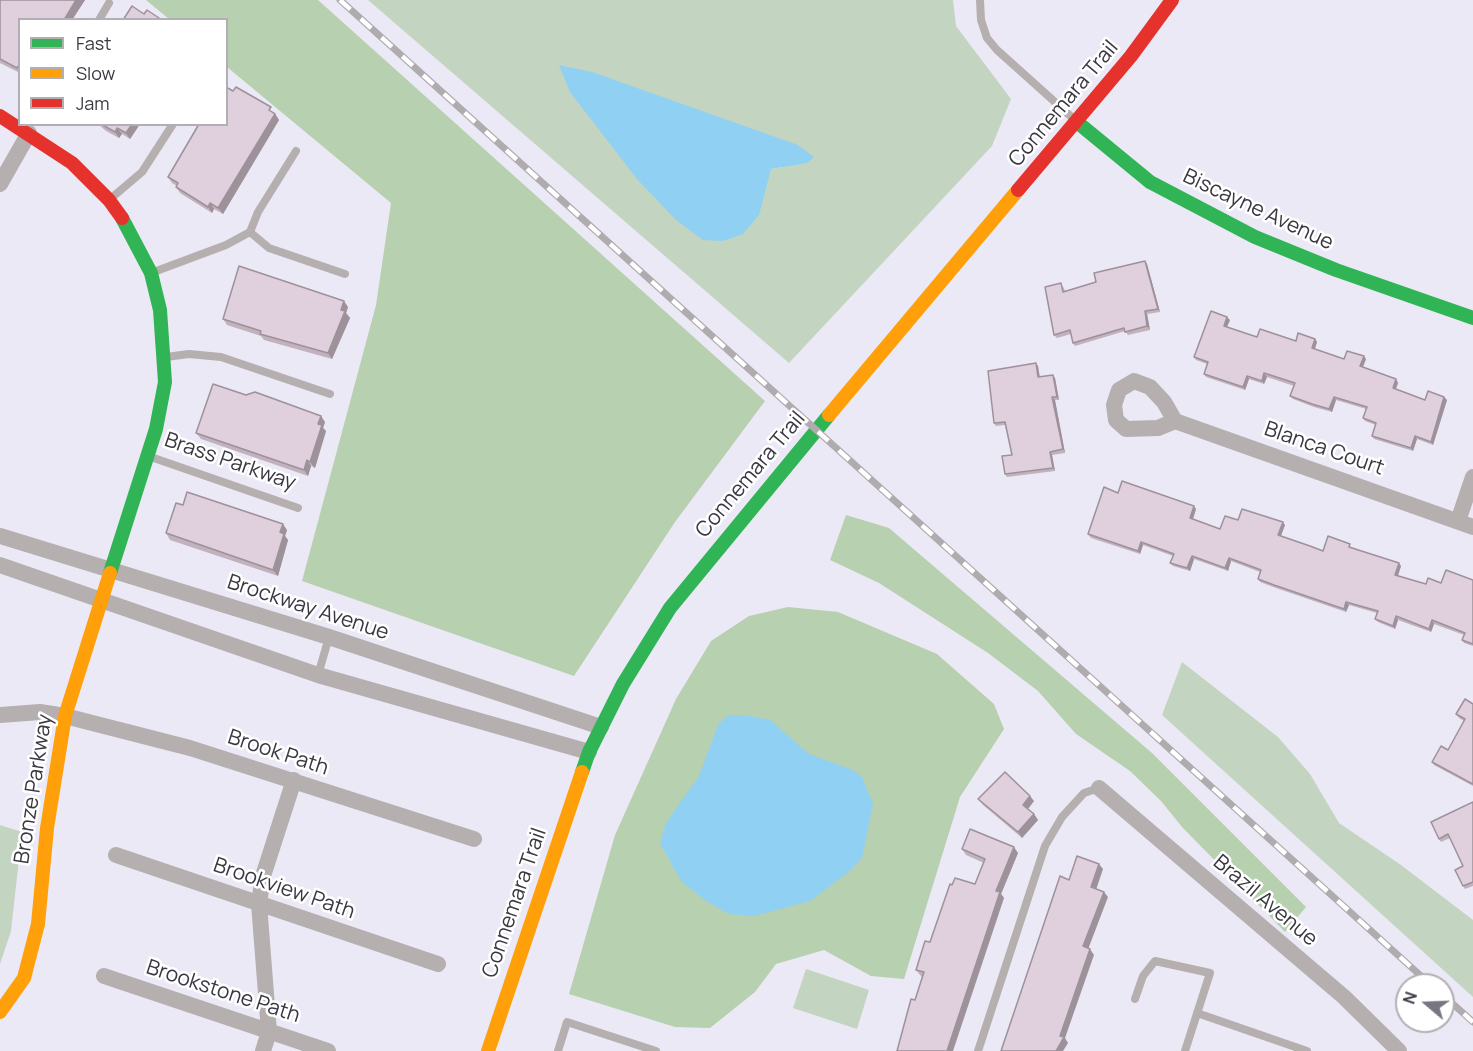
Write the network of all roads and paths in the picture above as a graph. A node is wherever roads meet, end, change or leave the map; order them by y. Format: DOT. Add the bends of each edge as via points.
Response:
graph roads {
  1 [pos="980,0"];
  2 [pos="1172,0"];
  3 [pos="109,3"];
  4 [pos="100,18"];
  5 [pos="0,116"];
  6 [pos="1077,122"];
  7 [pos="18,123"];
  8 [pos="172,126"];
  9 [pos="32,129"];
  10 [pos="296,151"];
  11 [pos="0,184"];
  12 [pos="109,200"];
  13 [pos="250,232"];
  14 [pos="151,273"];
  15 [pos="345,274"];
  16 [pos="1473,318"];
  17 [pos="165,357"];
  18 [pos="330,394"];
  19 [pos="1175,421"];
  20 [pos="148,456"];
  21 [pos="1473,477"];
  22 [pos="298,508"];
  23 [pos="1465,524"];
  24 [pos="0,536"];
  25 [pos="0,566"];
  26 [pos="111,569"];
  27 [pos="100,600"];
  28 [pos="329,637"];
  29 [pos="318,675"];
  30 [pos="0,715"];
  31 [pos="65,716"];
  32 [pos="601,727"];
  33 [pos="589,752"];
  34 [pos="294,780"];
  35 [pos="1099,788"];
  36 [pos="474,839"];
  37 [pos="116,855"];
  38 [pos="259,904"];
  39 [pos="438,964"];
  40 [pos="104,976"];
  41 [pos="1135,999"];
  42 [pos="0,1012"];
  43 [pos="1197,1013"];
  44 [pos="269,1032"];
  45 [pos="263,1051"];
  46 [pos="328,1051"];
  47 [pos="488,1051"];
  48 [pos="558,1051"];
  49 [pos="656,1051"];
  50 [pos="978,1051"];
  51 [pos="1185,1051"];
  52 [pos="1307,1051"];
  53 [pos="1399,1051"];
  1 -- 6 [label="lane" via="987,38"];
  2 -- 6 [label="street, Connemara Trail"];
  3 -- 4 [label="lane"];
  5 -- 7 [label="street, Brass Parkway"];
  6 -- 16 [label="street, Biscayne Avenue" via="1150,182 1255,237"];
  6 -- 32 [label="street, Connemara Trail" via="711,555 670,608"];
  8 -- 12 [label="lane" via="142,172"];
  9 -- 11 [label="street"];
  9 -- 12 [label="street, Brass Parkway"];
  10 -- 13 [label="lane"];
  12 -- 14 [label="street, Brass Parkway"];
  13 -- 14 [label="lane"];
  13 -- 15 [label="lane" via="269,248"];
  14 -- 17 [label="street, Brass Parkway"];
  17 -- 18 [label="lane" via="222,357"];
  17 -- 20 [label="street, Brass Parkway" via="161,406"];
  19 -- 23 [label="street, Blanca Court"];
  20 -- 22 [label="lane, Brass Parkway"];
  20 -- 26 [label="street, Brass Parkway"];
  21 -- 23 [label="street"];
  24 -- 26 [label="street, Brockway Avenue"];
  25 -- 27 [label="street"];
  26 -- 27 [label="street, Bronze Parkway"];
  26 -- 28 [label="street, Brockway Avenue"];
  27 -- 29 [label="street"];
  27 -- 31 [label="street, Bronze Parkway"];
  28 -- 29 [label="lane"];
  28 -- 32 [label="street, Brockway Avenue"];
  29 -- 33 [label="street"];
  30 -- 31 [label="street, Brook Path" via="40,712"];
  31 -- 34 [label="street, Brook Path"];
  31 -- 42 [label="street, Bronze Parkway" via="47,828 38,924 24,978"];
  32 -- 33 [label="street, Connemara Trail"];
  33 -- 47 [label="street, Connemara Trail"];
  34 -- 36 [label="street, Brook Path"];
  34 -- 38 [label="street" via="263,876"];
  35 -- 50 [label="lane" via="1084,793 1062,817 1045,846"];
  35 -- 53 [label="street, Brazil Avenue" via="1344,997"];
  37 -- 38 [label="street, Brookview Path"];
  38 -- 39 [label="street, Brookview Path"];
  38 -- 44 [label="street"];
  40 -- 44 [label="street, Brookstone Path"];
  41 -- 43 [label="lane" via="1143,976 1155,961 1210,973"];
  43 -- 51 [label="lane"];
  43 -- 52 [label="lane"];
  44 -- 45 [label="street"];
  44 -- 46 [label="street, Brookstone Path"];
  48 -- 49 [label="lane" via="567,1022"];
}
